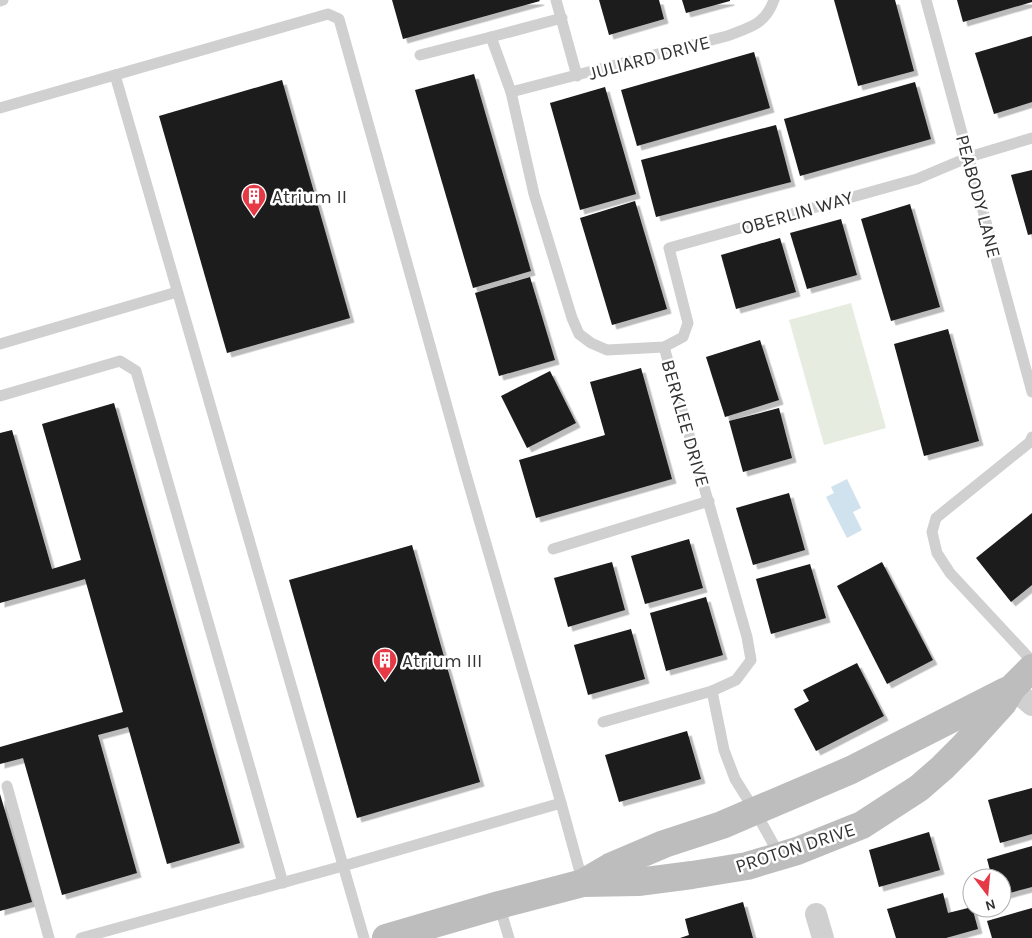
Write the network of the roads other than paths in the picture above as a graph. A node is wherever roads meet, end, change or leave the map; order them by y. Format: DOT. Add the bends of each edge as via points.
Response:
graph roads {
  1 [pos="556,0"];
  2 [pos="774,0"];
  3 [pos="926,0"];
  4 [pos="562,18"];
  5 [pos="491,37"];
  6 [pos="420,54"];
  7 [pos="115,75"];
  8 [pos="577,76"];
  9 [pos="511,92"];
  10 [pos="0,108"];
  11 [pos="1032,138"];
  12 [pos="970,157"];
  13 [pos="177,292"];
  14 [pos="0,344"];
  15 [pos="664,347"];
  16 [pos="1031,385"];
  17 [pos="0,396"];
  18 [pos="1032,437"];
  19 [pos="708,501"];
  20 [pos="553,549"];
  21 [pos="1032,661"];
  22 [pos="1032,668"];
  23 [pos="712,691"];
  24 [pos="1022,696"];
  25 [pos="603,722"];
  26 [pos="6,786"];
  27 [pos="561,803"];
  28 [pos="755,810"];
  29 [pos="780,856"];
  30 [pos="343,866"];
  31 [pos="282,882"];
  32 [pos="583,883"];
  33 [pos="499,905"];
  34 [pos="816,914"];
  35 [pos="49,938"];
  36 [pos="81,938"];
  37 [pos="364,938"];
  38 [pos="386,938"];
  39 [pos="509,938"];
  40 [pos="823,938"];
  1 -- 4 [label="lane"];
  2 -- 8 [label="lane, JULIARD DRIVE" via="769,13 755,26"];
  3 -- 12 [label="lane, PEABODY LANE"];
  4 -- 5 [label="lane"];
  4 -- 8 [label="lane"];
  5 -- 6 [label="lane"];
  5 -- 9 [label="lane, BERKLEE DRIVE"];
  7 -- 10 [label="lane"];
  7 -- 13 [label="lane"];
  7 -- 27 [label="lane" via="328,14 339,19 464,471"];
  8 -- 9 [label="lane, JULIARD DRIVE"];
  9 -- 15 [label="lane, BERKLEE DRIVE" via="534,194 579,334 607,350"];
  11 -- 12 [label="lane, OBERLIN WAY"];
  12 -- 15 [label="lane, OBERLIN WAY" via="917,179 669,248 688,323 683,337"];
  12 -- 16 [label="lane, PEABODY LANE"];
  13 -- 14 [label="lane"];
  13 -- 30 [label="lane"];
  15 -- 19 [label="lane, BERKLEE DRIVE"];
  17 -- 31 [label="lane" via="120,361 136,371"];
  18 -- 21 [label="lane" via="1030,442 936,518 932,532 938,553 950,573"];
  19 -- 20 [label="lane"];
  19 -- 23 [label="lane, BERKLEE DRIVE" via="748,636 751,660 736,680"];
  22 -- 24 [label="street, PROTON DRIVE"];
  23 -- 25 [label="lane"];
  23 -- 28 [label="lane" via="724,750 735,779"];
  24 -- 28 [label="street, PROTON DRIVE"];
  24 -- 29 [label="street, PROTON DRIVE" via="1003,703 919,788 862,825"];
  26 -- 35 [label="lane"];
  27 -- 30 [label="lane"];
  27 -- 32 [label="lane"];
  28 -- 29 [label="lane"];
  28 -- 32 [label="street, PROTON DRIVE" via="722,825 664,844 610,867"];
  29 -- 32 [label="street, PROTON DRIVE" via="747,866 692,875 638,882"];
  30 -- 31 [label="lane"];
  30 -- 37 [label="lane"];
  31 -- 36 [label="lane"];
  32 -- 33 [label="street, PROTON DRIVE"];
  33 -- 38 [label="street, PROTON DRIVE"];
  33 -- 39 [label="lane"];
  34 -- 40 [label="street"];
}
